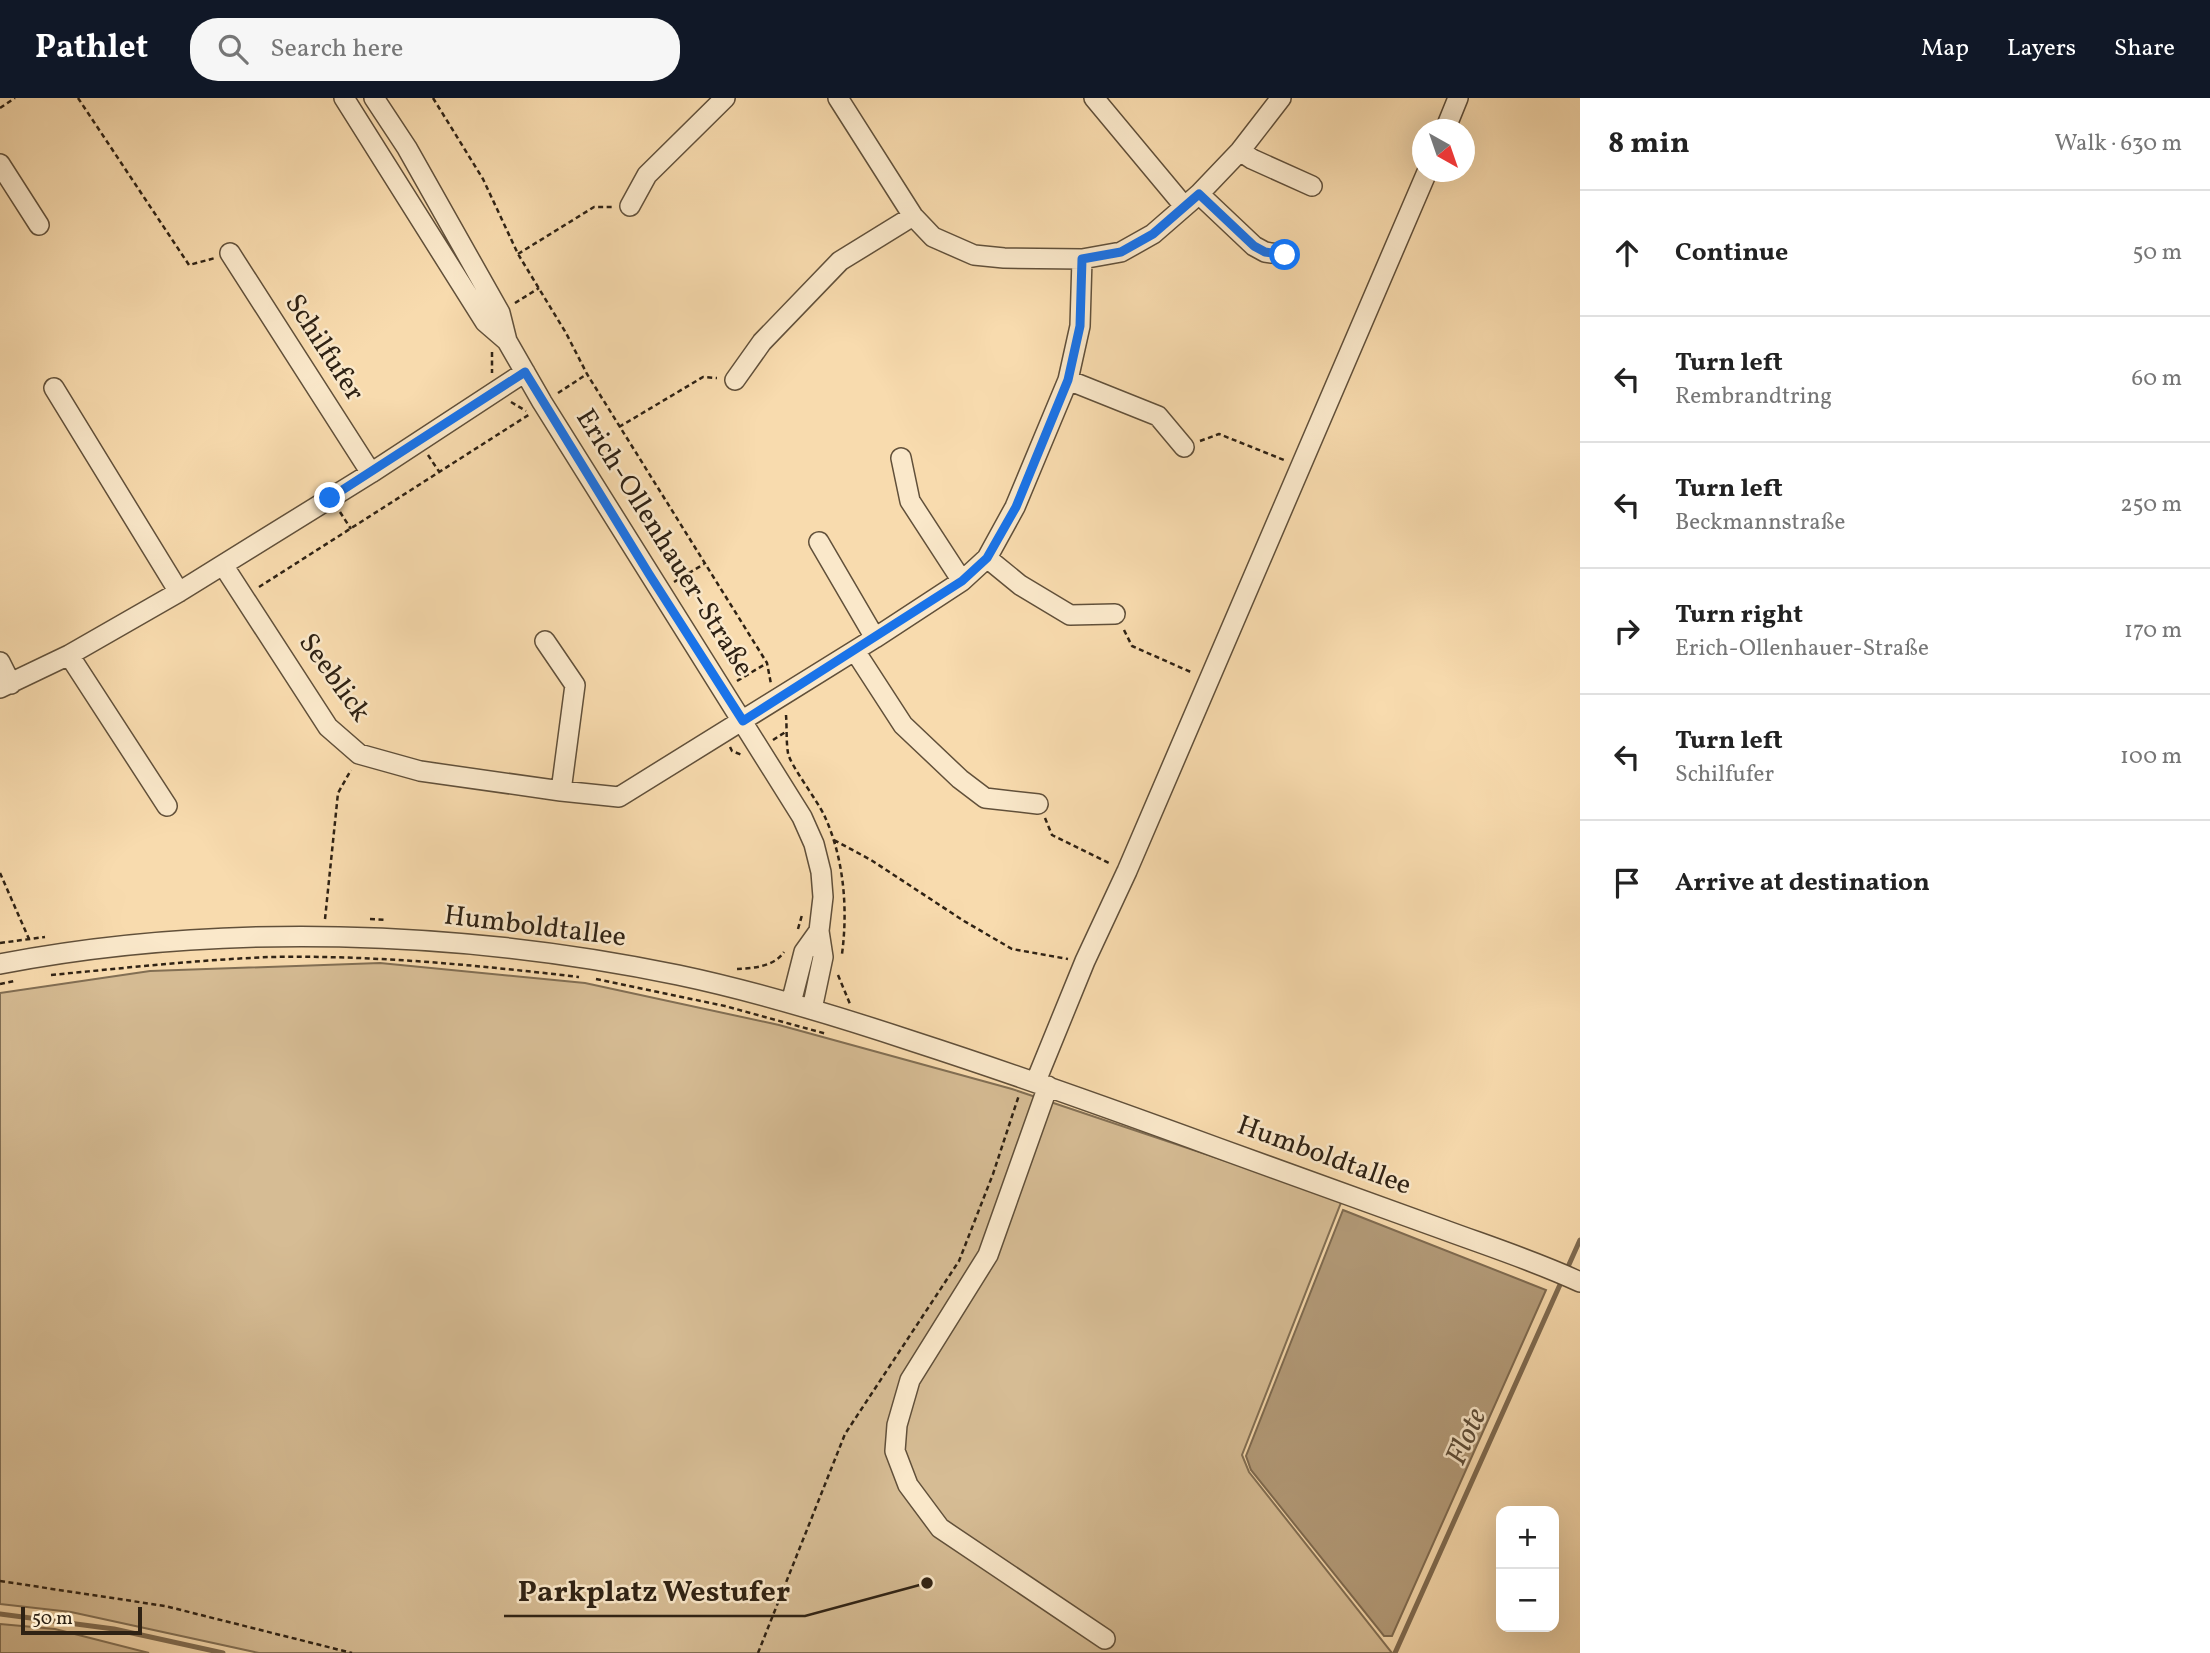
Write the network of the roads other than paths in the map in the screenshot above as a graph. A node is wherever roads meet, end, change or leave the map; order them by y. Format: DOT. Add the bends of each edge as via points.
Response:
graph roads {
  1 [pos="344,98"];
  2 [pos="374,98"];
  3 [pos="725,98"];
  4 [pos="838,98"];
  5 [pos="1094,98"];
  6 [pos="1281,98"];
  7 [pos="1458,98"];
  8 [pos="1449,119"];
  9 [pos="1240,151"];
  10 [pos="0,164"];
  11 [pos="1423,182"];
  12 [pos="1312,186"];
  13 [pos="1191,200"];
  14 [pos="630,206"];
  15 [pos="914,216"];
  16 [pos="39,225"];
  17 [pos="230,253"];
  18 [pos="1285,255"];
  19 [pos="1082,259"];
  20 [pos="507,341"];
  21 [pos="525,372"];
  22 [pos="735,380"];
  23 [pos="1068,380"];
  24 [pos="54,388"];
  25 [pos="1184,447"];
  26 [pos="901,458"];
  27 [pos="371,473"];
  28 [pos="819,542"];
  29 [pos="987,558"];
  30 [pos="223,565"];
  31 [pos="962,581"];
  32 [pos="178,592"];
  33 [pos="1115,614"];
  34 [pos="875,638"];
  35 [pos="545,640"];
  36 [pos="855,651"];
  37 [pos="69,655"];
  38 [pos="0,662"];
  39 [pos="6,686"];
  40 [pos="743,721"];
  41 [pos="561,791"];
  42 [pos="1038,804"];
  43 [pos="167,806"];
  44 [pos="819,932"];
  45 [pos="0,964"];
  46 [pos="791,1003"];
  47 [pos="812,1009"];
  48 [pos="1042,1083"];
  49 [pos="1580,1282"];
  50 [pos="1105,1639"];
  1 -- 20 [label="street, Erich-Ollenhauer-Straße" via="485,323"];
  2 -- 20 [label="street, Erich-Ollenhauer-Straße" via="500,313"];
  3 -- 14 [label="street" via="648,175"];
  4 -- 15 [label="street"];
  5 -- 13 [label="street"];
  6 -- 9 [label="street"];
  7 -- 8 [label="street"];
  9 -- 12 [label="street"];
  9 -- 13 [label="street"];
  10 -- 16 [label="street"];
  11 -- 48 [label="street" via="1085,961"];
  13 -- 18 [label="street" via="1254,246"];
  13 -- 19 [label="street" via="1153,234 1121,252"];
  15 -- 19 [label="street" via="933,237 974,255"];
  15 -- 22 [label="street" via="840,261 762,342"];
  17 -- 27 [label="street, Schilfufer"];
  19 -- 23 [label="street, Seeblick" via="1080,326"];
  20 -- 21 [label="street, Erich-Ollenhauer-Straße"];
  21 -- 27 [label="street"];
  21 -- 40 [label="street, Erich-Ollenhauer-Straße"];
  23 -- 25 [label="street" via="1158,416"];
  23 -- 29 [label="street, Seeblick" via="1016,507"];
  24 -- 32 [label="street"];
  26 -- 31 [label="street" via="911,501"];
  27 -- 30 [label="street"];
  28 -- 34 [label="street"];
  29 -- 31 [label="street, Seeblick"];
  29 -- 33 [label="street" via="1020,585 1070,615"];
  30 -- 32 [label="street"];
  30 -- 41 [label="street, Seeblick" via="328,727 359,754 420,771"];
  31 -- 34 [label="street, Seeblick"];
  32 -- 37 [label="street"];
  34 -- 36 [label="street, Seeblick"];
  35 -- 41 [label="street" via="575,685"];
  36 -- 40 [label="street, Seeblick"];
  36 -- 42 [label="street" via="903,725 960,779 985,798"];
  37 -- 39 [label="street"];
  37 -- 43 [label="street"];
  38 -- 39 [label="street"];
  40 -- 41 [label="street, Seeblick" via="619,797"];
  40 -- 44 [label="street, Erich-Ollenhauer-Straße" via="814,844 823,897"];
  44 -- 46 [label="street, Erich-Ollenhauer-Straße" via="804,951"];
  44 -- 47 [label="street, Erich-Ollenhauer-Straße" via="823,957"];
  45 -- 46 [label="street, Humboldtallee" via="155,944 386,939 597,960"];
  46 -- 47 [label="street, Humboldtallee"];
  47 -- 48 [label="street, Humboldtallee"];
  48 -- 49 [label="street, Humboldtallee"];
  48 -- 50 [label="street" via="988,1255 910,1380 895,1451 908,1485 940,1528"];
}
